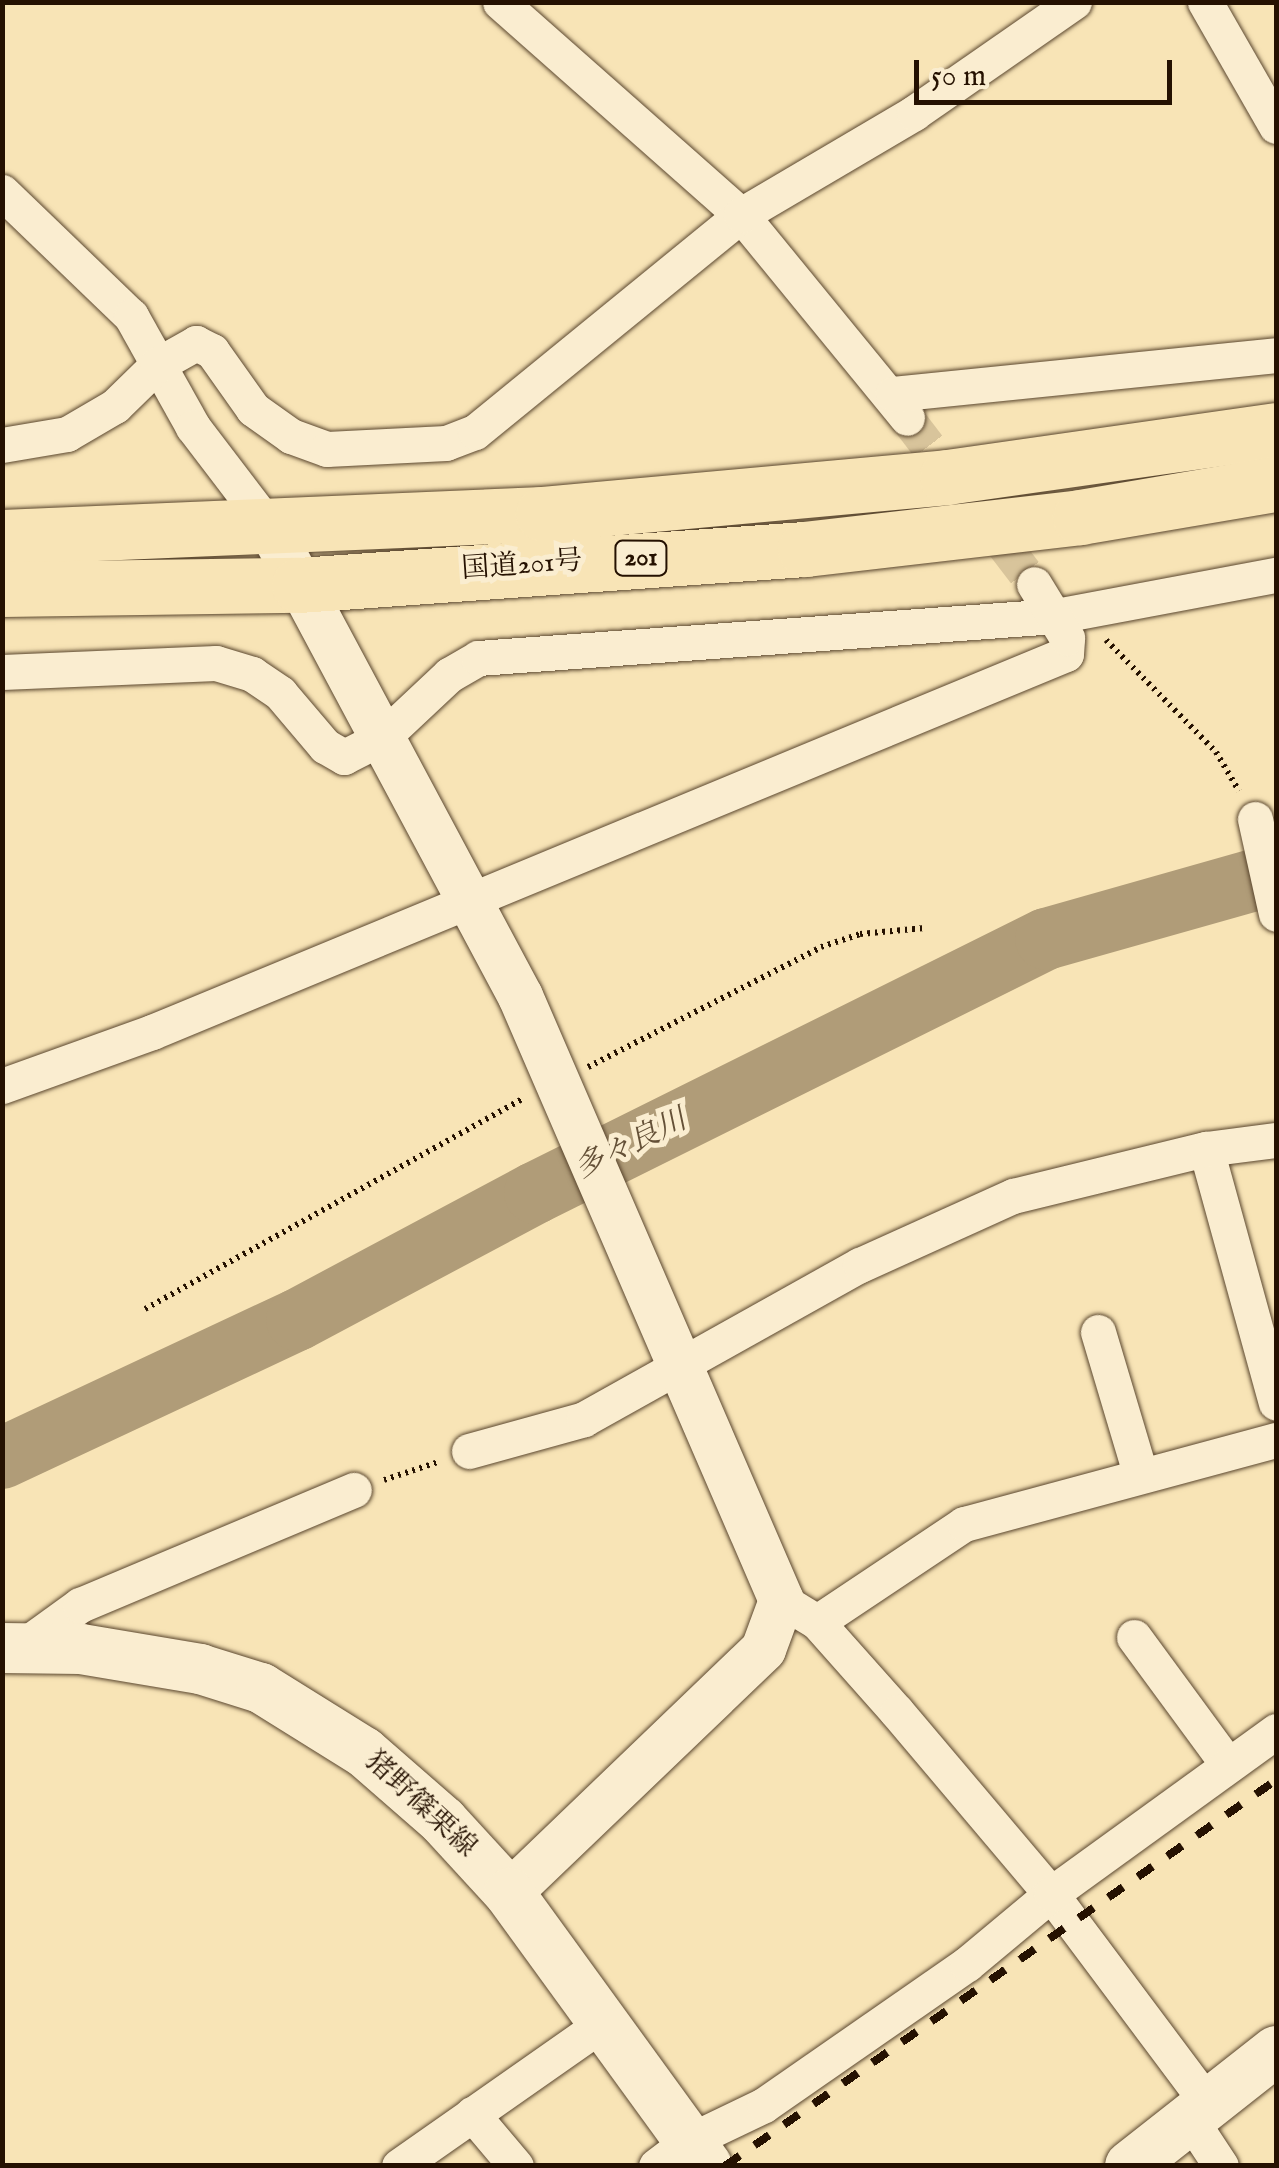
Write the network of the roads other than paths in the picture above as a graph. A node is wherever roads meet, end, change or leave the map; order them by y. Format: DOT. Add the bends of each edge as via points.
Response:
graph roads {
  1 [pos="500,2"];
  2 [pos="1074,2"];
  3 [pos="1205,2"];
  4 [pos="1276,126"];
  5 [pos="2,192"];
  6 [pos="741,216"];
  7 [pos="1276,355"];
  8 [pos="157,364"];
  9 [pos="1276,430"];
  10 [pos="2,446"];
  11 [pos="1276,484"];
  12 [pos="270,528"];
  13 [pos="2,537"];
  14 [pos="1276,575"];
  15 [pos="1034,584"];
  16 [pos="299,585"];
  17 [pos="2,589"];
  18 [pos="1056,616"];
  19 [pos="2,672"];
  20 [pos="383,737"];
  21 [pos="1255,819"];
  22 [pos="468,900"];
  23 [pos="1276,914"];
  24 [pos="2,1086"];
  25 [pos="1276,1140"];
  26 [pos="1206,1149"];
  27 [pos="1098,1332"];
  28 [pos="676,1364"];
  29 [pos="1276,1404"];
  30 [pos="1276,1440"];
  31 [pos="469,1452"];
  32 [pos="1140,1473"];
  33 [pos="354,1490"];
  34 [pos="799,1611"];
  35 [pos="1134,1636"];
  36 [pos="12,1647"];
  37 [pos="1276,1732"];
  38 [pos="1228,1765"];
  39 [pos="509,1893"];
  40 [pos="1050,1894"];
  41 [pos="606,2021"];
  42 [pos="1276,2051"];
  43 [pos="1199,2112"];
  44 [pos="472,2114"];
  45 [pos="684,2157"];
  46 [pos="399,2166"];
  47 [pos="516,2166"];
  48 [pos="1130,2166"];
  49 [pos="1221,2166"];
  1 -- 6 [label="street"];
  2 -- 6 [label="street" via="914,114"];
  3 -- 4 [label="street"];
  5 -- 8 [label="street" via="131,316"];
  6 -- 7 [label="street" via="900,406"];
  6 -- 8 [label="street" via="475,432 446,444 327,448 291,436 253,410 212,352 196,343"];
  8 -- 10 [label="street" via="115,406 66,434"];
  8 -- 12 [label="street" via="193,427"];
  9 -- 12 [label="highway, 国道201号 / 201" via="1096,459 790,493"];
  11 -- 16 [label="highway, 国道201号 / 201" via="1080,518 806,549"];
  12 -- 13 [label="highway, 国道201号 / 201"];
  12 -- 16 [label="street"];
  14 -- 18 [label="street"];
  15 -- 18 [label="street"];
  16 -- 17 [label="highway, 国道201号 / 201"];
  16 -- 20 [label="street"];
  18 -- 20 [label="street" via="478,658"];
  18 -- 22 [label="street" via="1068,638 1066,654"];
  19 -- 20 [label="street" via="216,664 252,674 280,693 325,746 344,757"];
  20 -- 22 [label="street"];
  21 -- 23 [label="street"];
  22 -- 24 [label="street" via="152,1032"];
  22 -- 28 [label="street" via="563,1091"];
  25 -- 26 [label="street"];
  26 -- 28 [label="street" via="1013,1196 860,1264"];
  26 -- 29 [label="street"];
  27 -- 32 [label="street"];
  28 -- 31 [label="street" via="584,1419"];
  28 -- 34 [label="street" via="774,1573"];
  30 -- 32 [label="street"];
  32 -- 34 [label="street" via="964,1524"];
  33 -- 36 [label="street" via="80,1605"];
  34 -- 39 [label="street"];
  34 -- 40 [label="street"];
  35 -- 38 [label="street"];
  36 -- 39 [label="main road, 猪野篠栗線" via="140,1656 261,1688 364,1752 442,1820"];
  37 -- 38 [label="street"];
  38 -- 40 [label="street"];
  39 -- 41 [label="main road, 猪野篠栗線"];
  40 -- 43 [label="street"];
  40 -- 45 [label="street" via="967,1964"];
  41 -- 44 [label="street"];
  41 -- 45 [label="main road, 猪野篠栗線"];
  42 -- 43 [label="main road"];
  43 -- 48 [label="main road"];
  43 -- 49 [label="street"];
  44 -- 46 [label="street"];
  44 -- 47 [label="street"];
}
